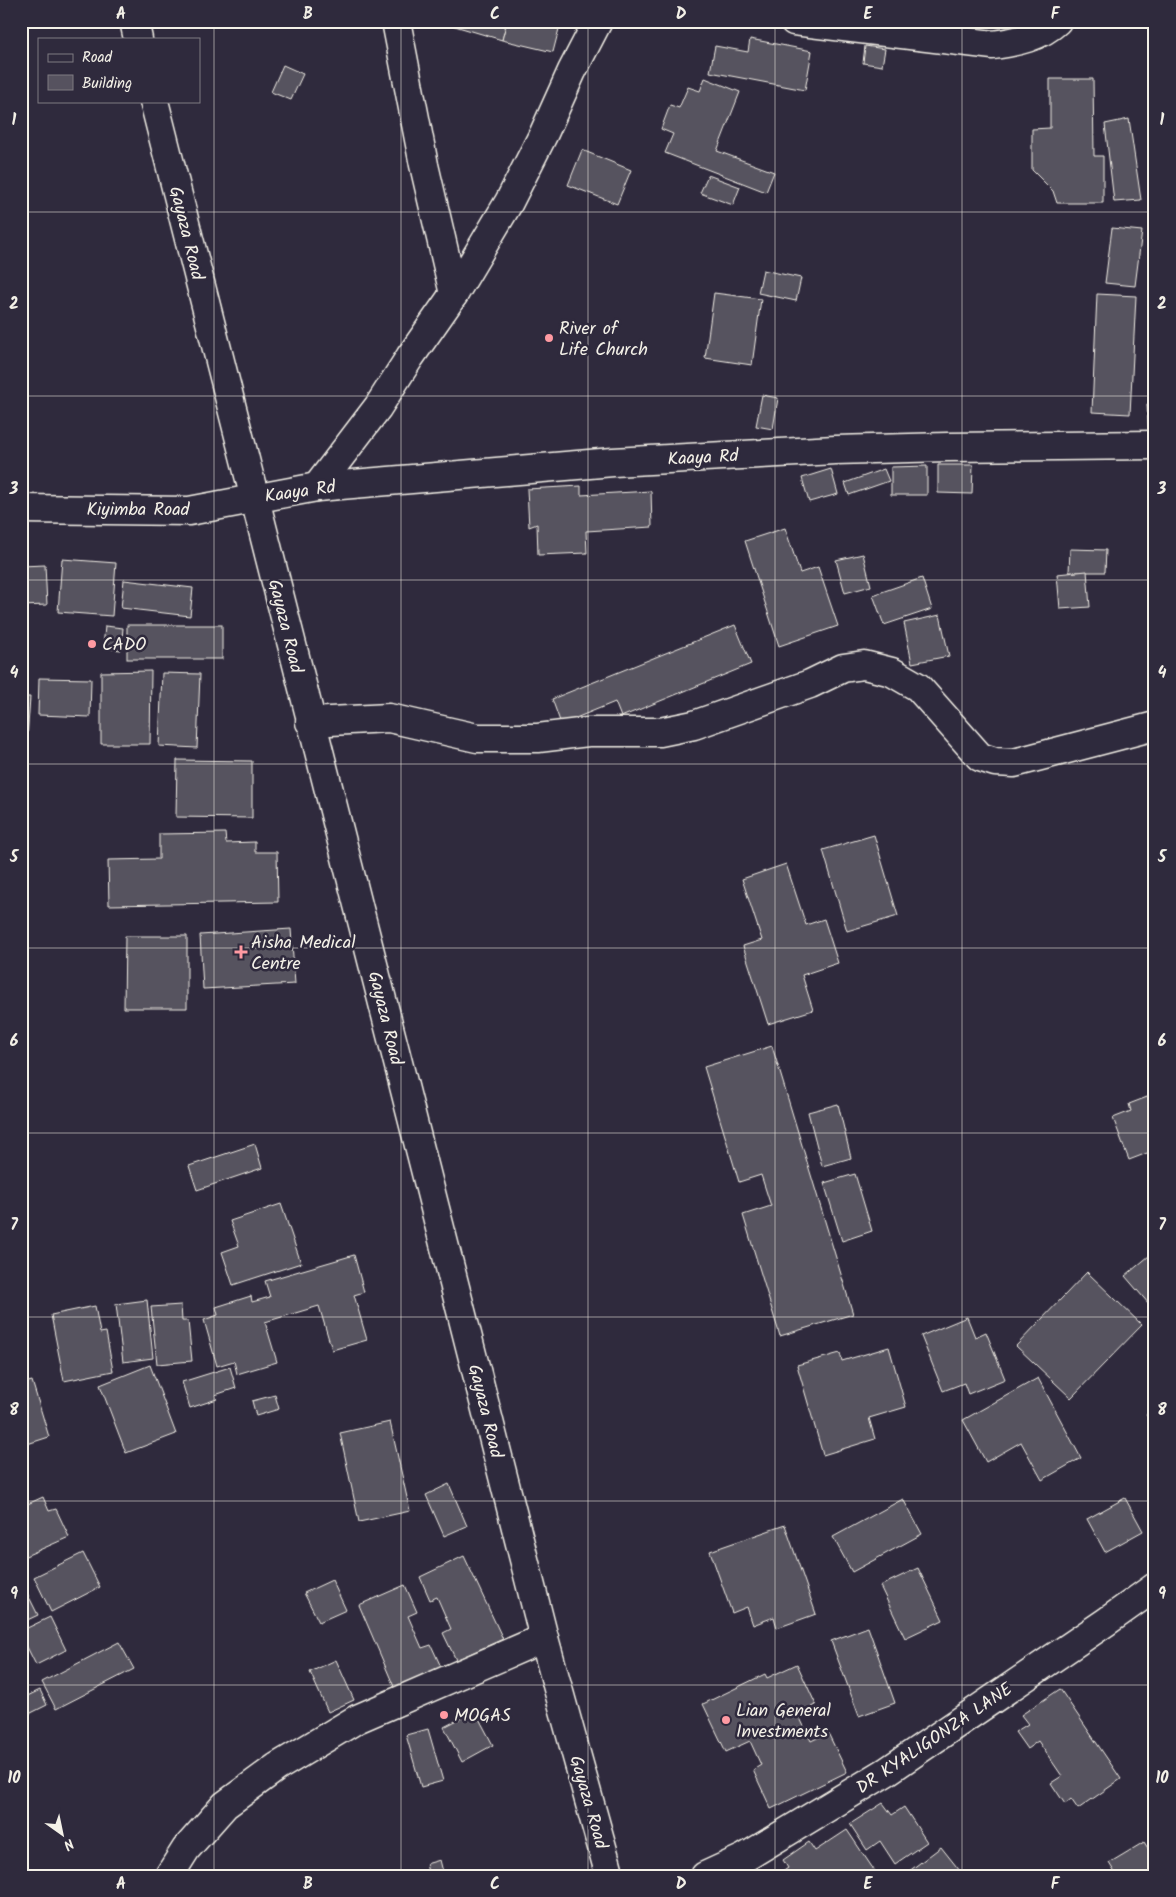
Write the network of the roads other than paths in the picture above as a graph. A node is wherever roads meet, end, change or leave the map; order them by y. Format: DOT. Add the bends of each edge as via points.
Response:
graph roads {
  1 [pos="134,21"];
  2 [pos="396,21"];
  3 [pos="598,21"];
  4 [pos="794,21"];
  5 [pos="1057,21"];
  6 [pos="138,38"];
  7 [pos="154,102"];
  8 [pos="454,294"];
  9 [pos="1155,445"];
  10 [pos="317,487"];
  11 [pos="254,498"];
  12 [pos="21,509"];
  13 [pos="310,722"];
  14 [pos="1155,726"];
  15 [pos="1155,1587"];
  16 [pos="544,1638"];
  17 [pos="170,1876"];
  18 [pos="610,1876"];
  19 [pos="705,1876"];
  1 -- 6 [label="street"];
  2 -- 8 [label="street" via="424,165"];
  3 -- 8 [label="street" via="509,202"];
  4 -- 5 [label="street" via="993,45 1019,42"];
  7 -- 11 [label="street, Gayaza Road"];
  8 -- 10 [label="street" via="378,407"];
  9 -- 10 [label="street, Kaaya Rd" via="835,450 613,462"];
  10 -- 11 [label="street, Kaaya Rd"];
  11 -- 12 [label="street, Kiyimba Road" via="189,511"];
  11 -- 13 [label="street, Gayaza Road"];
  13 -- 14 [label="street" via="389,718 477,738 660,732 694,725 810,684 843,668 864,664 892,672 918,687 980,757 995,762 1014,763"];
  13 -- 16 [label="street, Gayaza Road"];
  15 -- 19 [label="street, DR KYALIGONZA LANE" via="886,1772 744,1858"];
  16 -- 17 [label="street" via="358,1719 277,1767 225,1805 186,1849"];
  16 -- 18 [label="street, Gayaza Road"];
}
